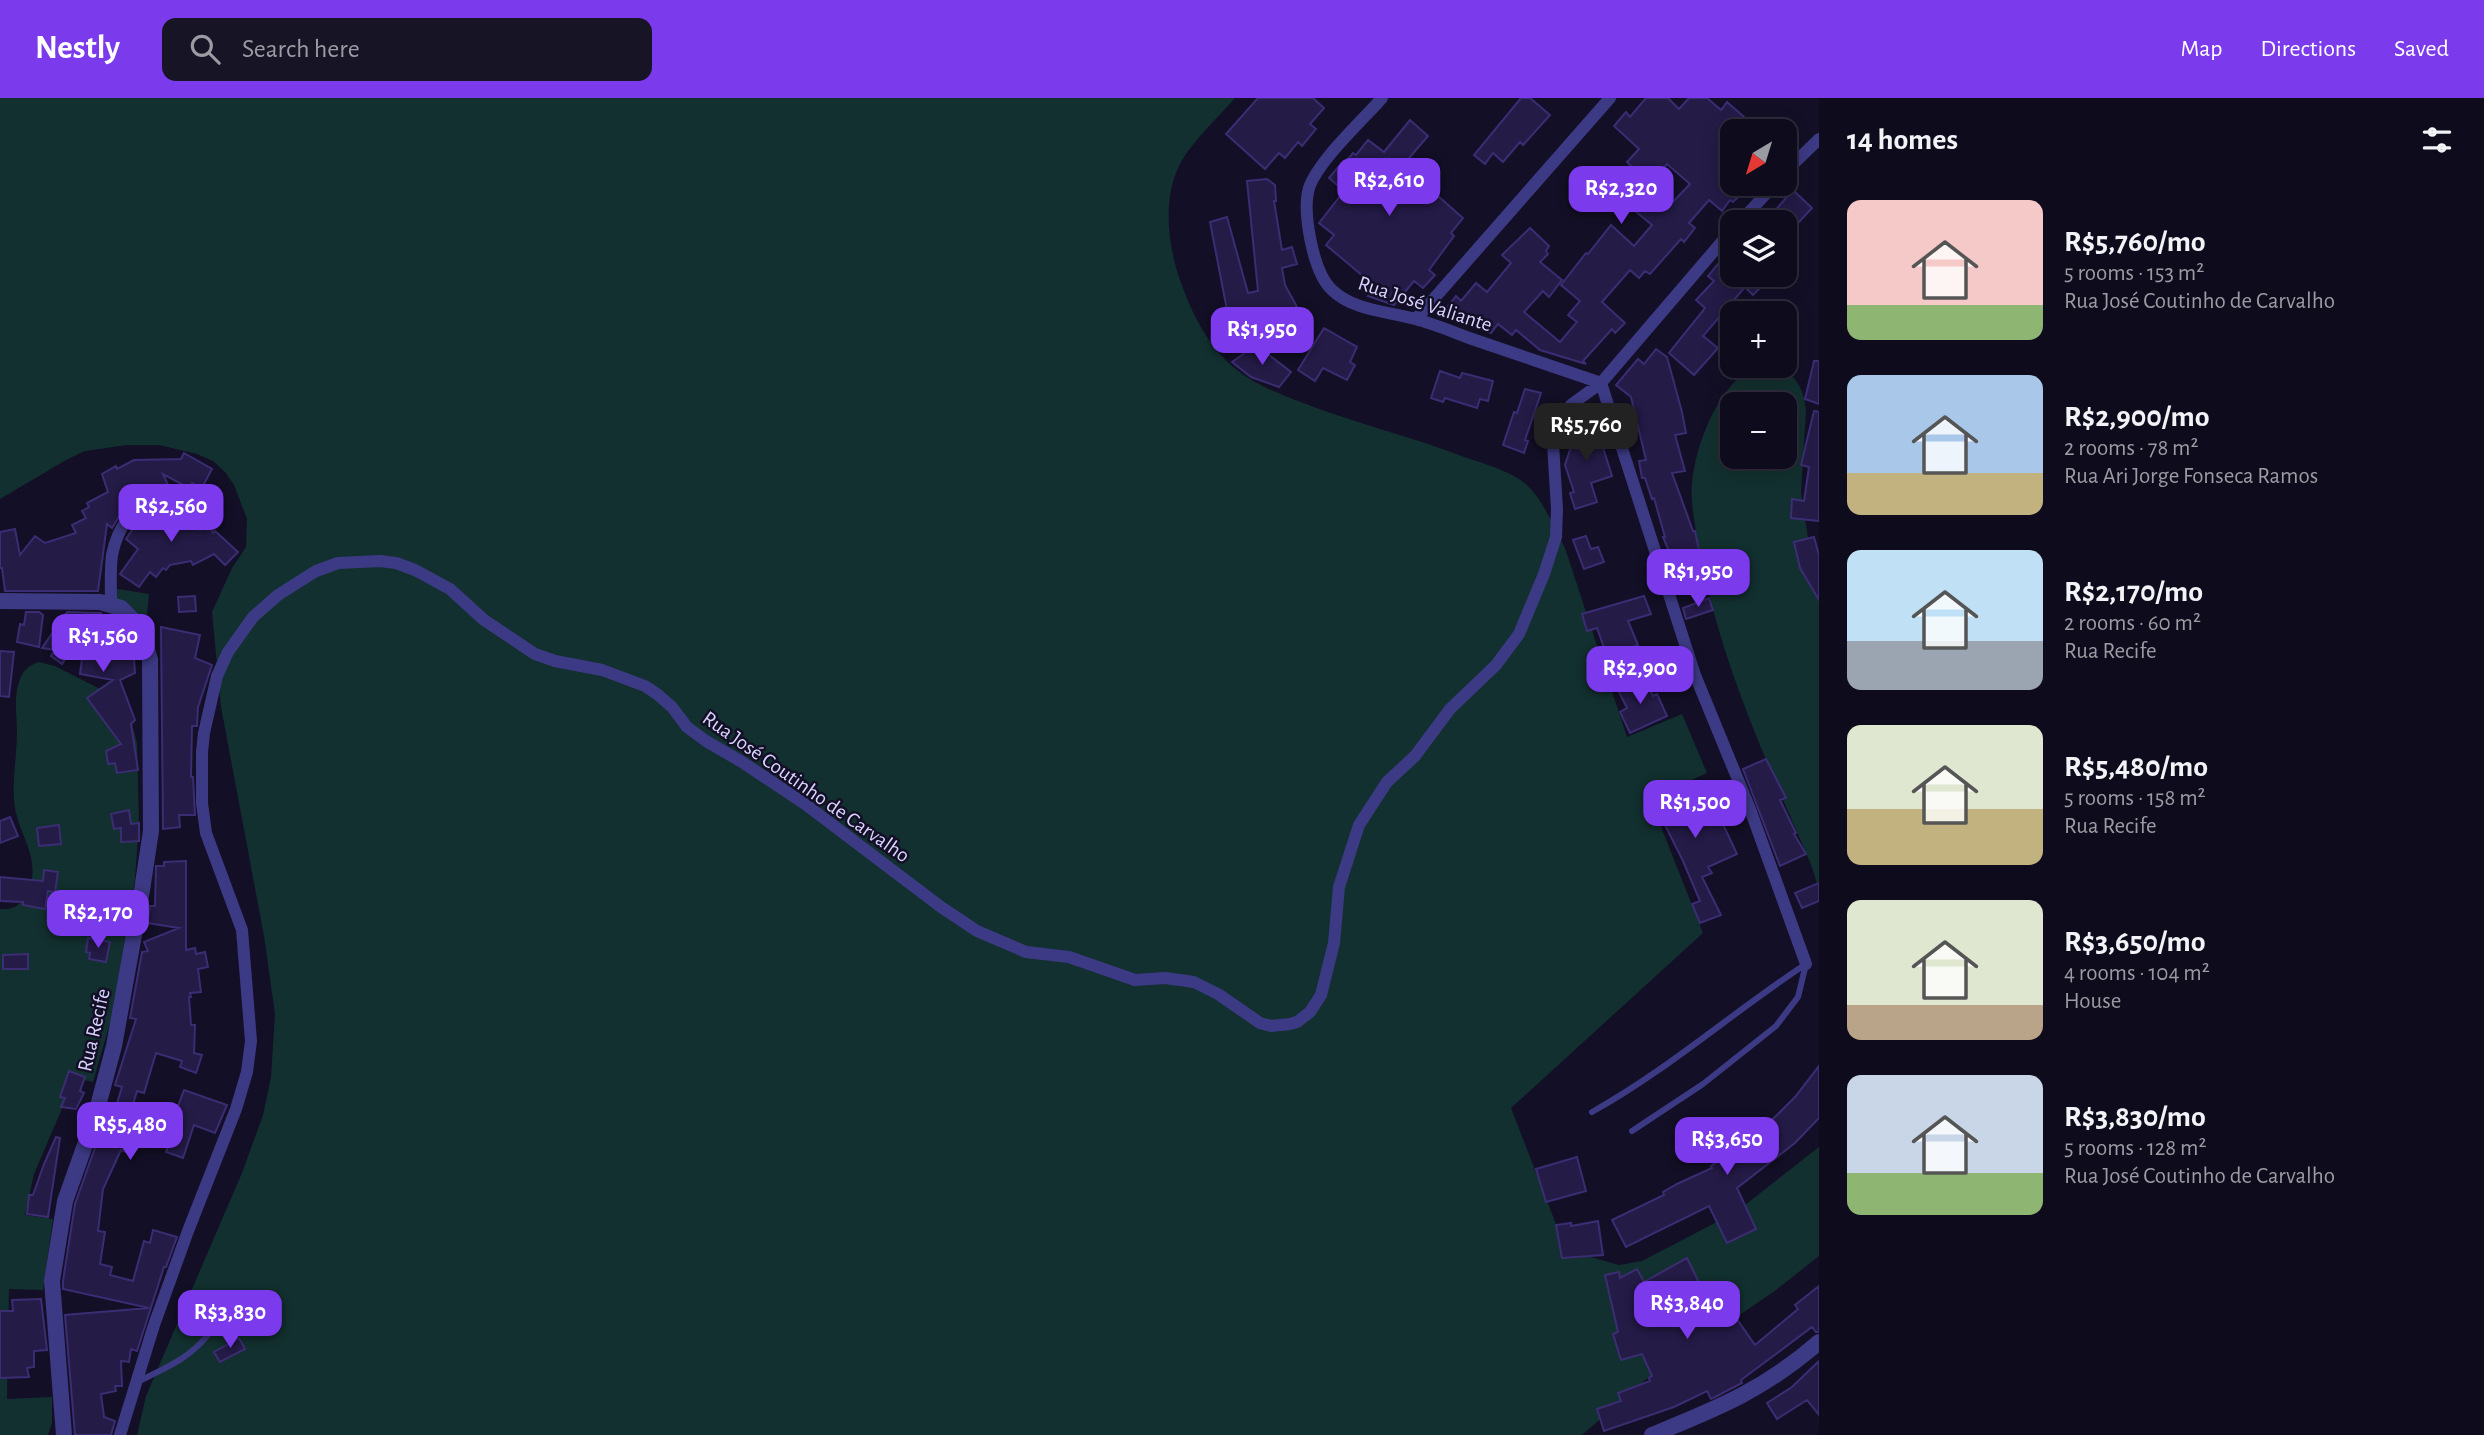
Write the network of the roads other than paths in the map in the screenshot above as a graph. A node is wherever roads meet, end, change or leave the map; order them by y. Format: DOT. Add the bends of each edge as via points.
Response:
graph roads {
  1 [pos="1382,98"];
  2 [pos="1610,98"];
  3 [pos="1819,139"];
  4 [pos="1797,160"];
  5 [pos="1764,196"];
  6 [pos="1751,210"];
  7 [pos="1720,244"];
  8 [pos="1416,319"];
  9 [pos="1601,383"];
  10 [pos="208,500"];
  11 [pos="0,601"];
  12 [pos="111,604"];
  13 [pos="1806,964"];
  14 [pos="1592,1112"];
  15 [pos="1632,1131"];
  16 [pos="212,1330"];
  17 [pos="1819,1342"];
  18 [pos="136,1382"];
  19 [pos="64,1435"];
  20 [pos="120,1435"];
  21 [pos="1652,1435"];
  1 -- 8 [label="street, Rua José Valiante" via="1321,167 1309,188 1306,210 1319,270 1330,289 1367,308"];
  2 -- 8 [label="street"];
  3 -- 4 [label="street"];
  5 -- 6 [label="street"];
  7 -- 9 [label="street, Rua José Coutinho de Carvalho"];
  8 -- 9 [label="street, Rua José Valiante"];
  9 -- 13 [label="street" via="1695,675"];
  9 -- 18 [label="street, Rua José Coutinho de Carvalho" via="1560,418 1553,444 1556,537 1519,634 1387,782 1362,820 1339,887 1334,943 1321,995 1304,1017 1280,1026 1260,1023 1194,982 1135,980 1069,957 1026,952 977,931 805,804 687,727 672,707 645,686 535,654 450,589 415,570 388,562 352,562 326,566 303,578 264,607 234,641 217,676 204,733 203,817 242,930 250,1055 236,1109"];
  10 -- 12 [label="street" via="162,494 136,509 115,545"];
  11 -- 12 [label="street"];
  12 -- 19 [label="street, Rua Recife" via="135,620 148,648 151,831 114,1046 65,1201 55,1262 53,1300"];
  13 -- 14 [label="lane" via="1668,1066"];
  13 -- 15 [label="lane" via="1798,997 1776,1026 1703,1084"];
  16 -- 18 [label="lane" via="181,1361"];
  17 -- 21 [label="street" via="1766,1384"];
  18 -- 20 [label="street, Rua José Coutinho de Carvalho"];
}
